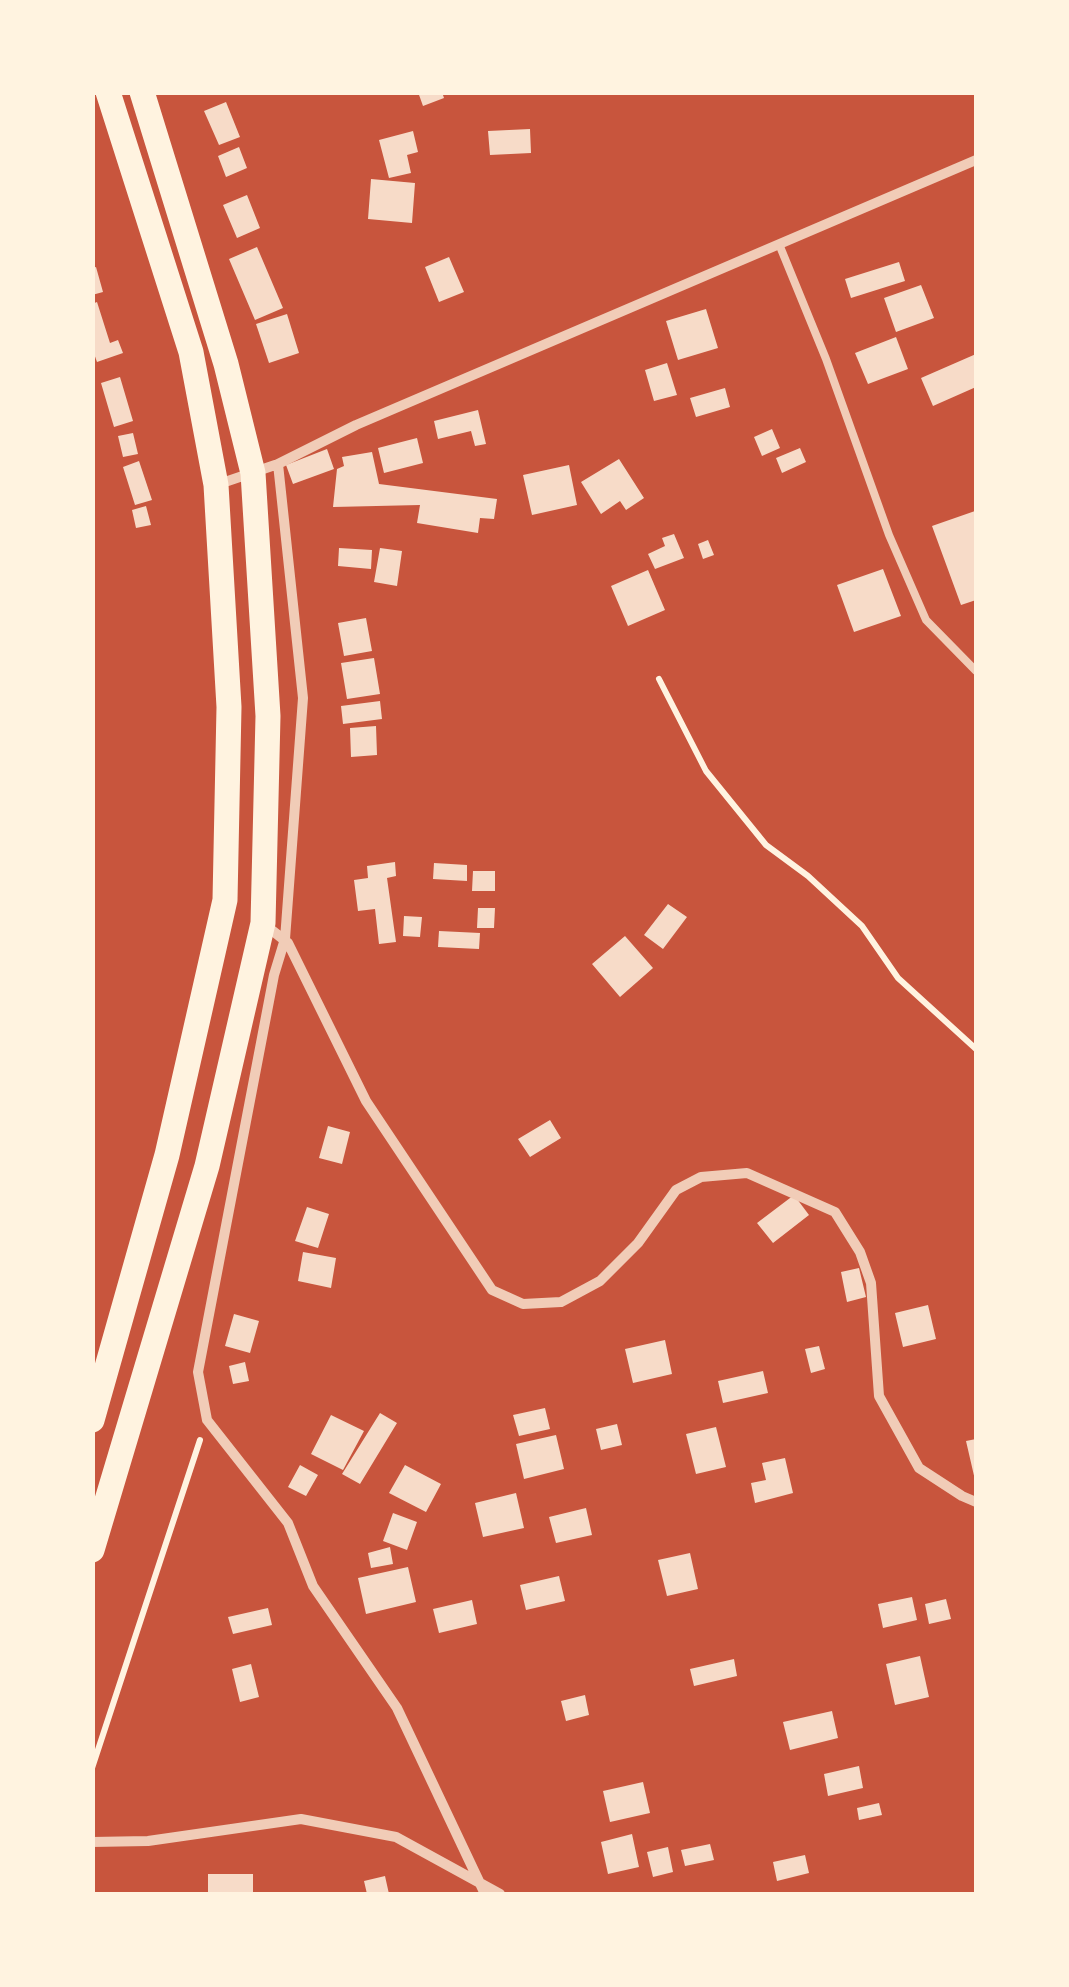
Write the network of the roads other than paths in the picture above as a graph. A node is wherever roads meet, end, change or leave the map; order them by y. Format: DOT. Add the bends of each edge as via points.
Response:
graph roads {
  1 [pos="108,92"];
  2 [pos="142,92"];
  3 [pos="976,160"];
  4 [pos="779,244"];
  5 [pos="278,464"];
  6 [pos="253,473"];
  7 [pos="216,485"];
  8 [pos="976,671"];
  9 [pos="264,923"];
  10 [pos="285,939"];
  11 [pos="92,1420"];
  12 [pos="976,1502"];
  13 [pos="92,1550"];
  14 [pos="92,1842"];
  15 [pos="484,1890"];
  16 [pos="500,1894"];
  1 -- 7 [label="main road" via="191,352"];
  2 -- 6 [label="main road"];
  3 -- 4 [label="street"];
  4 -- 5 [label="street"];
  4 -- 8 [label="lane" via="926,620"];
  5 -- 6 [label="street"];
  5 -- 10 [label="street" via="302,698"];
  6 -- 7 [label="street"];
  6 -- 9 [label="main road" via="268,716"];
  7 -- 11 [label="main road" via="229,707 225,900 167,1155"];
  9 -- 10 [label="street"];
  9 -- 13 [label="main road" via="208,1166"];
  10 -- 12 [label="street" via="366,1101 492,1290 523,1304 562,1302 600,1282 676,1190 702,1177 747,1173 835,1212 871,1283 879,1396 919,1468"];
  10 -- 15 [label="street" via="198,1372 206,1420 288,1524 313,1586 397,1708"];
  14 -- 15 [label="street" via="148,1841 302,1819 396,1837"];
  15 -- 16 [label="street"];
}
